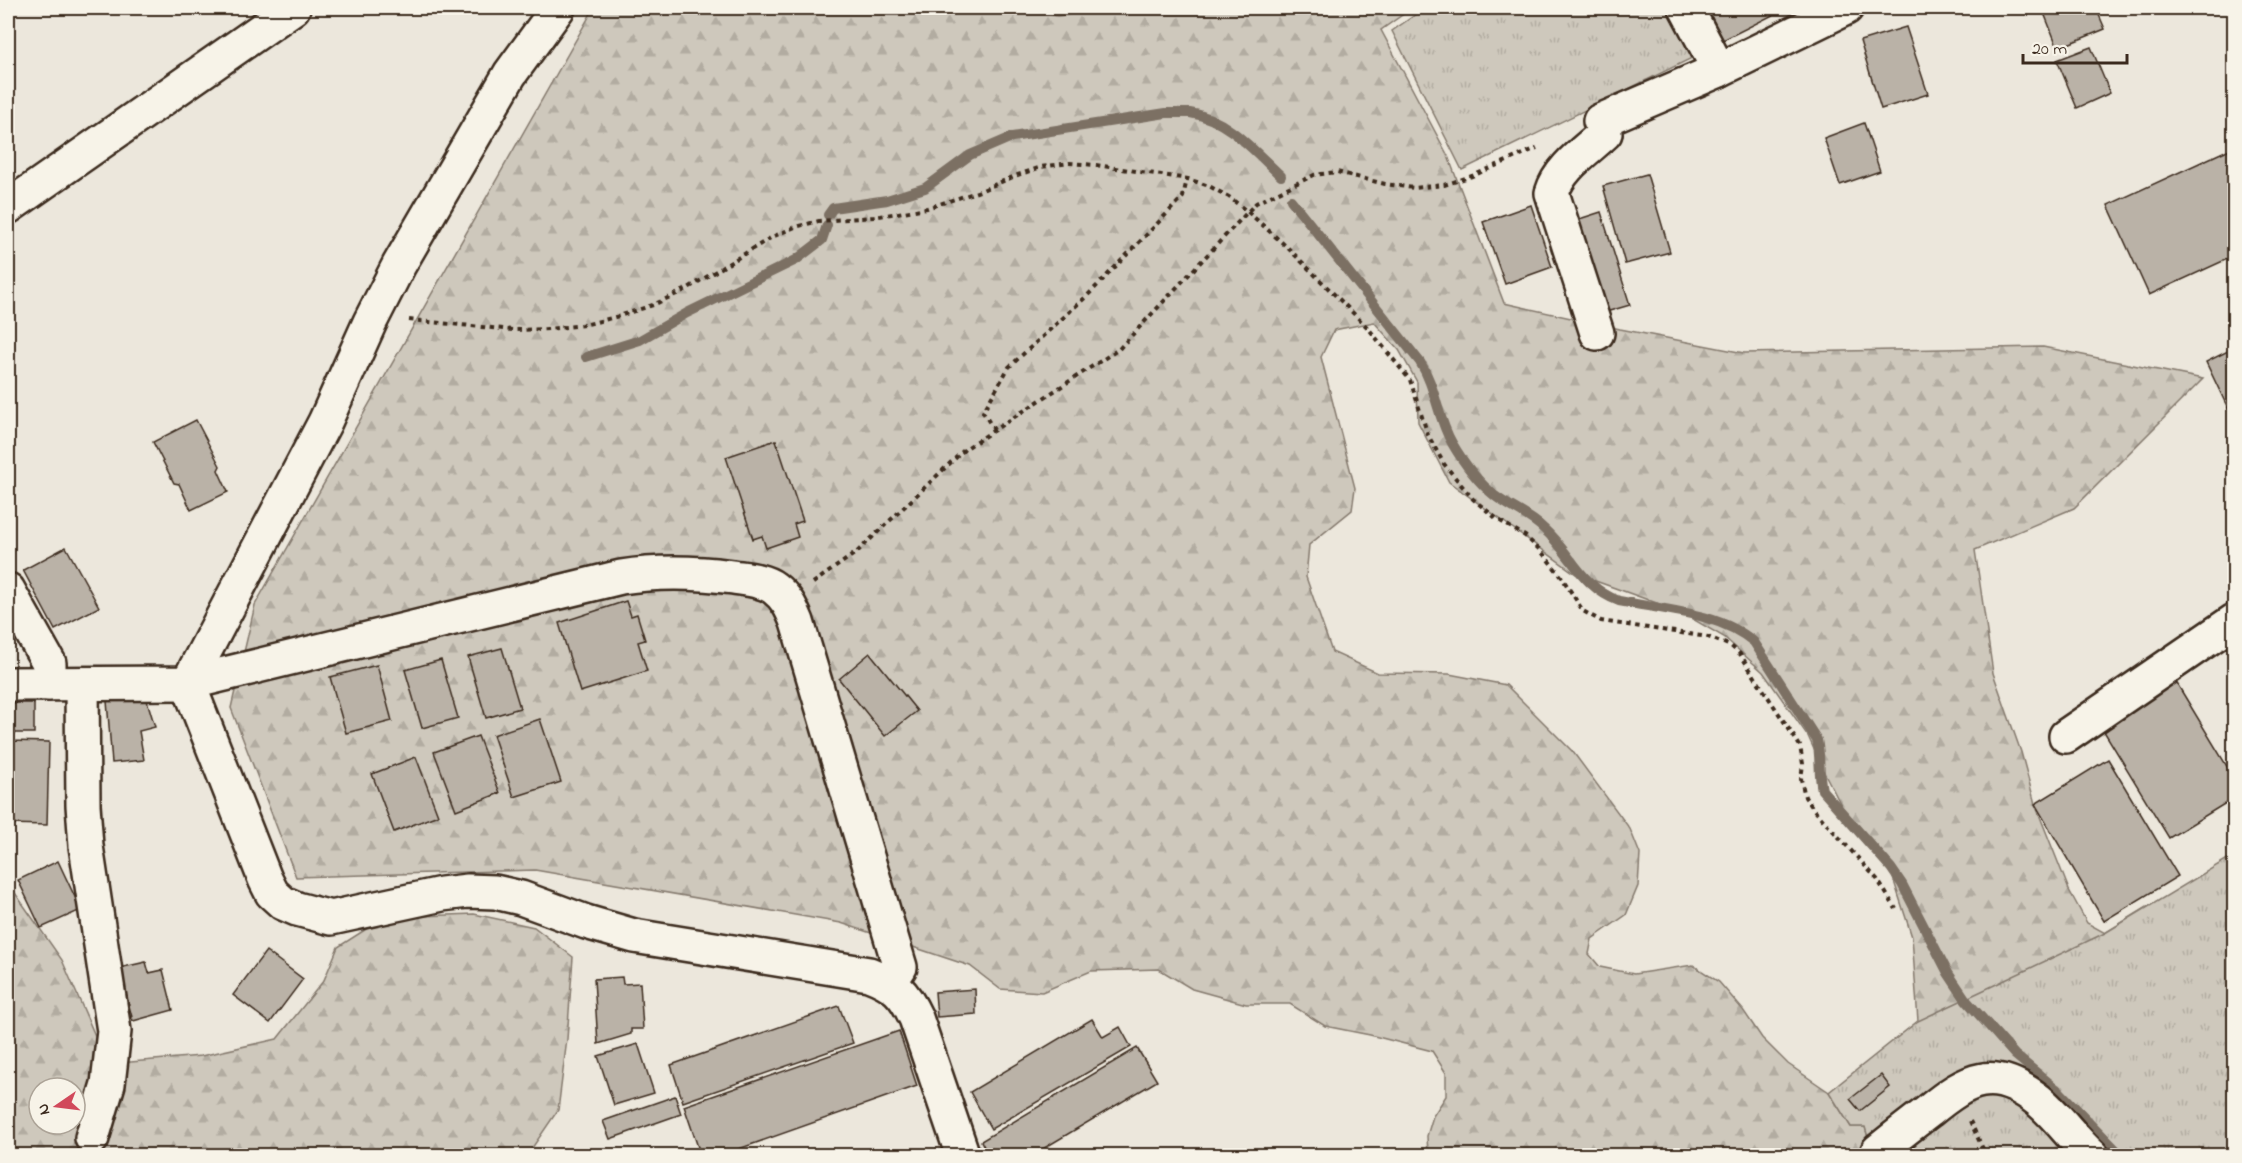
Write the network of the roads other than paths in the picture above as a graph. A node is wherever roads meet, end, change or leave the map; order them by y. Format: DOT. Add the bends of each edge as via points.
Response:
graph roads {
  1 [pos="293,8"];
  2 [pos="558,8"];
  3 [pos="1686,8"];
  4 [pos="1846,8"];
  5 [pos="1719,70"];
  6 [pos="8,207"];
  7 [pos="1597,333"];
  8 [pos="8,590"];
  9 [pos="2235,621"];
  10 [pos="188,683"];
  11 [pos="8,684"];
  12 [pos="49,684"];
  13 [pos="82,684"];
  14 [pos="2066,736"];
  15 [pos="890,982"];
  16 [pos="92,1138"];
  17 [pos="963,1155"];
  18 [pos="1876,1155"];
  19 [pos="2091,1155"];
  1 -- 6 [label="street"];
  2 -- 10 [label="street" via="510,74 399,265 325,422"];
  3 -- 5 [label="street"];
  4 -- 5 [label="street"];
  5 -- 7 [label="street" via="1600,121 1605,133 1555,182 1554,203"];
  8 -- 12 [label="street" via="49,663"];
  9 -- 14 [label="street"];
  10 -- 13 [label="street"];
  10 -- 15 [label="street" via="265,879 283,903 297,909 331,918 442,894 495,892 634,936 869,974"];
  10 -- 15 [label="street" via="621,577 699,573 750,579 772,586 788,601 797,622 900,967"];
  11 -- 12 [label="street"];
  12 -- 13 [label="street"];
  13 -- 16 [label="street" via="86,846 114,1031 108,1084"];
  15 -- 17 [label="street" via="906,998 916,1018"];
  18 -- 19 [label="street" via="1951,1093 1968,1083 1988,1079 2008,1081 2038,1100"];
}
